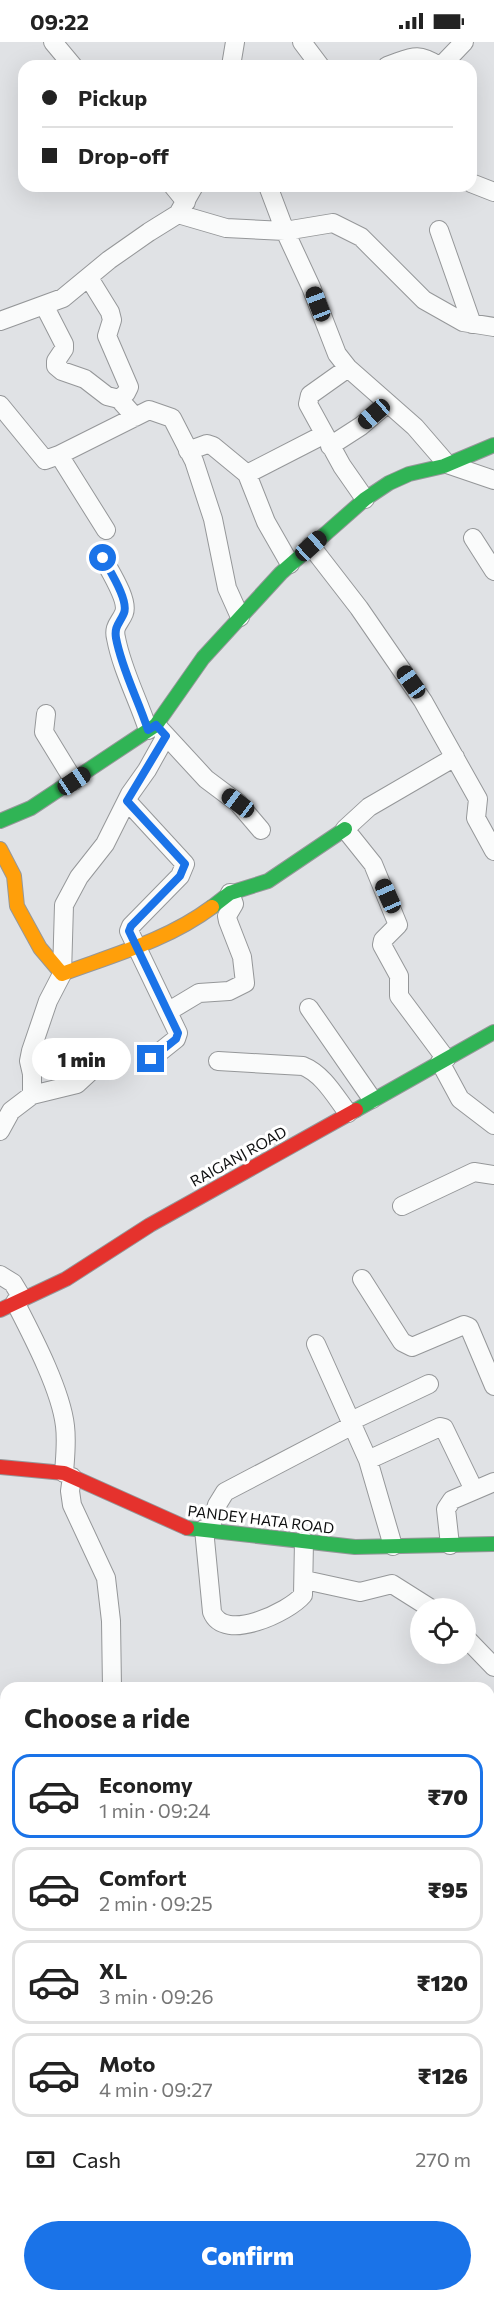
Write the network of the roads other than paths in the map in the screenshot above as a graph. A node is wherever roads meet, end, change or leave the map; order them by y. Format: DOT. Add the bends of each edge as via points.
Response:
graph roads {
  1 [pos="53,42"];
  2 [pos="235,42"];
  3 [pos="302,42"];
  4 [pos="464,42"];
  5 [pos="68,60"];
  6 [pos="232,60"];
  7 [pos="316,60"];
  8 [pos="404,60"];
  9 [pos="429,60"];
  10 [pos="446,60"];
  11 [pos="477,185"];
  12 [pos="270,192"];
  13 [pos="494,192"];
  14 [pos="186,201"];
  15 [pos="439,230"];
  16 [pos="285,231"];
  17 [pos="89,278"];
  18 [pos="44,305"];
  19 [pos="0,320"];
  20 [pos="472,324"];
  21 [pos="494,327"];
  22 [pos="348,368"];
  23 [pos="119,399"];
  24 [pos="388,403"];
  25 [pos="0,405"];
  26 [pos="135,417"];
  27 [pos="327,440"];
  28 [pos="494,445"];
  29 [pos="188,450"];
  30 [pos="59,455"];
  31 [pos="447,464"];
  32 [pos="248,474"];
  33 [pos="494,480"];
  34 [pos="365,499"];
  35 [pos="106,530"];
  36 [pos="473,538"];
  37 [pos="311,546"];
  38 [pos="103,558"];
  39 [pos="290,564"];
  40 [pos="494,571"];
  41 [pos="240,617"];
  42 [pos="46,714"];
  43 [pos="156,730"];
  44 [pos="455,757"];
  45 [pos="74,781"];
  46 [pos="127,801"];
  47 [pos="0,821"];
  48 [pos="345,829"];
  49 [pos="261,830"];
  50 [pos="491,841"];
  51 [pos="0,849"];
  52 [pos="230,893"];
  53 [pos="137,946"];
  54 [pos="62,974"];
  55 [pos="309,1008"];
  56 [pos="169,1011"];
  57 [pos="494,1032"];
  58 [pos="151,1059"];
  59 [pos="218,1061"];
  60 [pos="443,1061"];
  61 [pos="90,1072"];
  62 [pos="32,1095"];
  63 [pos="372,1099"];
  64 [pos="348,1113"];
  65 [pos="2,1119"];
  66 [pos="494,1125"];
  67 [pos="494,1175"];
  68 [pos="402,1206"];
  69 [pos="0,1275"];
  70 [pos="362,1279"];
  71 [pos="12,1303"];
  72 [pos="316,1344"];
  73 [pos="429,1384"];
  74 [pos="494,1386"];
  75 [pos="352,1423"];
  76 [pos="368,1460"];
  77 [pos="0,1467"];
  78 [pos="68,1475"];
  79 [pos="494,1482"];
  80 [pos="474,1490"];
  81 [pos="207,1530"];
  82 [pos="304,1541"];
  83 [pos="494,1544"];
  84 [pos="450,1545"];
  85 [pos="393,1546"];
  86 [pos="305,1580"];
  87 [pos="414,1598"];
  88 [pos="476,1648"];
  89 [pos="494,1667"];
  90 [pos="112,1682"];
  1 -- 5 [label="street"];
  2 -- 6 [label="street"];
  3 -- 7 [label="street"];
  4 -- 10 [label="street"];
  8 -- 9 [label="street" via="421,56"];
  11 -- 13 [label="street"];
  12 -- 16 [label="street"];
  14 -- 16 [label="street" via="226,228"];
  14 -- 17 [label="street"];
  15 -- 20 [label="street"];
  16 -- 20 [label="street" via="333,223 352,232 424,300"];
  16 -- 22 [label="street" via="337,354"];
  17 -- 18 [label="street"];
  17 -- 23 [label="street" via="110,312 107,336 129,387"];
  18 -- 19 [label="street"];
  18 -- 23 [label="street" via="64,344 56,366"];
  20 -- 21 [label="street"];
  22 -- 24 [label="street"];
  22 -- 27 [label="street" via="308,398"];
  23 -- 26 [label="street"];
  24 -- 27 [label="street" via="361,426"];
  24 -- 31 [label="street"];
  25 -- 30 [label="street" via="45,460"];
  26 -- 29 [label="street" via="149,410 172,418"];
  26 -- 30 [label="street"];
  27 -- 32 [label="street"];
  27 -- 34 [label="street"];
  28 -- 31 [label="street"];
  29 -- 32 [label="street" via="213,446"];
  29 -- 41 [label="street" via="213,519 227,588"];
  30 -- 35 [label="street"];
  31 -- 33 [label="street"];
  31 -- 34 [label="street" via="409,474"];
  32 -- 39 [label="street" via="266,522"];
  34 -- 37 [label="street"];
  36 -- 40 [label="street"];
  37 -- 39 [label="street"];
  37 -- 44 [label="street" via="423,701"];
  38 -- 43 [label="street" via="124,601 116,637 128,679"];
  39 -- 41 [label="street"];
  41 -- 43 [label="street" via="203,658"];
  42 -- 45 [label="street" via="44,732"];
  43 -- 45 [label="street"];
  43 -- 46 [label="street"];
  43 -- 49 [label="street" via="206,779 238,803"];
  44 -- 48 [label="street" via="369,807"];
  44 -- 50 [label="street" via="478,800 476,818"];
  45 -- 47 [label="street" via="31,808"];
  46 -- 53 [label="street" via="185,864 180,876 131,926 129,935"];
  46 -- 54 [label="street" via="105,844 64,905"];
  48 -- 52 [label="street" via="267,881"];
  48 -- 60 [label="street" via="373,864 395,913 398,925 382,945 399,976 399,996"];
  51 -- 54 [label="street" via="14,876 17,906 40,948"];
  52 -- 53 [label="street" via="162,937"];
  52 -- 56 [label="street" via="234,904 227,916 242,957 245,983 229,992 199,993"];
  53 -- 54 [label="street"];
  53 -- 56 [label="street"];
  54 -- 62 [label="street" via="30,1051"];
  55 -- 63 [label="street"];
  56 -- 58 [label="street" via="177,1027 176,1039"];
  57 -- 60 [label="street, RAIGANJ ROAD"];
  59 -- 64 [label="street" via="303,1066 321,1078"];
  60 -- 63 [label="street, RAIGANJ ROAD"];
  60 -- 66 [label="street" via="460,1099"];
  61 -- 62 [label="street" via="77,1084"];
  62 -- 65 [label="street"];
  63 -- 64 [label="street, RAIGANJ ROAD"];
  64 -- 71 [label="street, RAIGANJ ROAD" via="150,1225 66,1279"];
  67 -- 68 [label="street" via="474,1172"];
  69 -- 71 [label="street" via="13,1283"];
  70 -- 74 [label="street" via="407,1346 464,1325 469,1327"];
  71 -- 78 [label="street" via="40,1352 61,1407"];
  72 -- 75 [label="street"];
  73 -- 75 [label="street"];
  75 -- 76 [label="street"];
  75 -- 81 [label="street" via="225,1492"];
  76 -- 80 [label="street" via="444,1428"];
  76 -- 85 [label="street"];
  77 -- 78 [label="street, PANDEY HATA ROAD"];
  78 -- 81 [label="street, PANDEY HATA ROAD" via="182,1527"];
  78 -- 90 [label="street" via="72,1504 106,1578"];
  79 -- 80 [label="street"];
  80 -- 84 [label="street" via="448,1504"];
  81 -- 82 [label="street, PANDEY HATA ROAD"];
  81 -- 86 [label="street" via="212,1612 218,1620 242,1626 274,1614 303,1595"];
  82 -- 85 [label="street, PANDEY HATA ROAD" via="355,1547"];
  82 -- 86 [label="street"];
  83 -- 84 [label="street, PANDEY HATA ROAD"];
  84 -- 85 [label="street, PANDEY HATA ROAD"];
  86 -- 87 [label="street" via="360,1592 392,1584"];
  88 -- 89 [label="street"];
}
